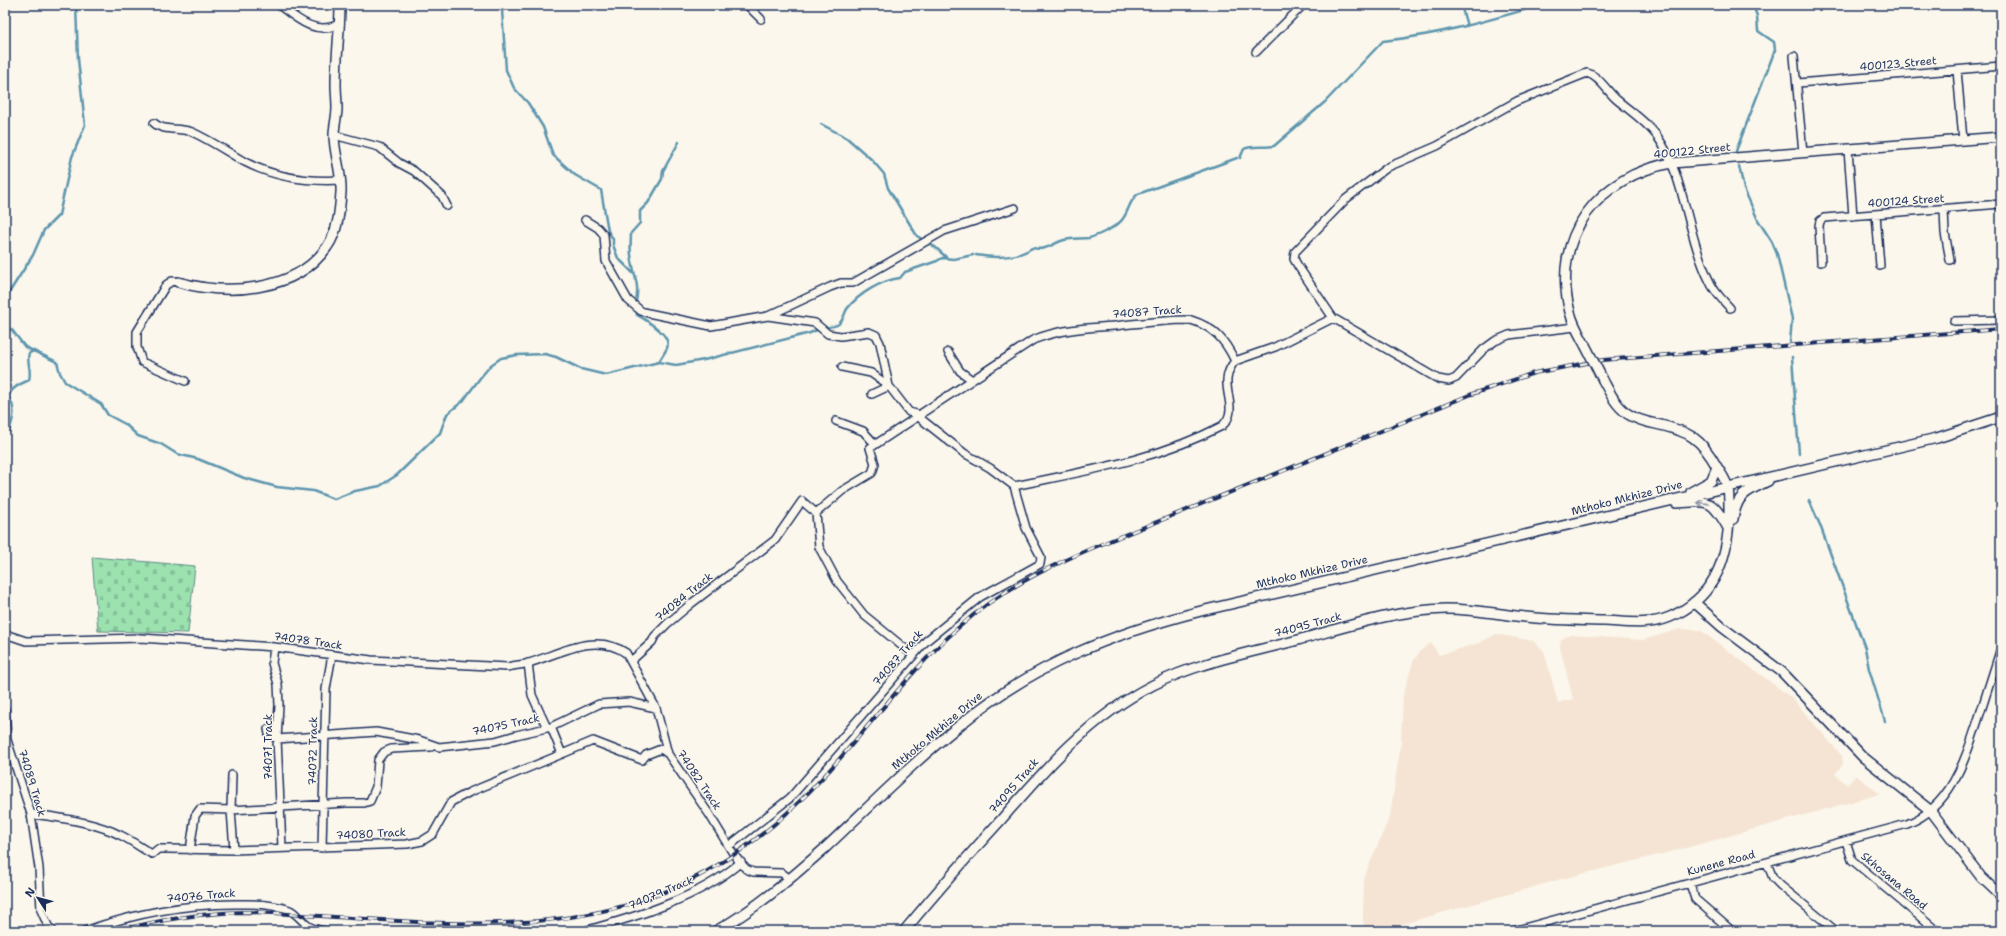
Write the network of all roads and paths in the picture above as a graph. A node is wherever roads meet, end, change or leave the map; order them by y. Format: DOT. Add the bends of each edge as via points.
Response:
graph roads {
  1 [pos="279,5"];
  2 [pos="340,5"];
  3 [pos="747,5"];
  4 [pos="1303,5"];
  5 [pos="761,19"];
  6 [pos="340,23"];
  7 [pos="1256,52"];
  8 [pos="1794,56"];
  9 [pos="2001,66"];
  10 [pos="1957,70"];
  11 [pos="1798,83"];
  12 [pos="154,123"];
  13 [pos="334,135"];
  14 [pos="2001,137"];
  15 [pos="1963,140"];
  16 [pos="1848,149"];
  17 [pos="1803,153"];
  18 [pos="1672,163"];
  19 [pos="341,180"];
  20 [pos="2001,204"];
  21 [pos="447,206"];
  22 [pos="1015,208"];
  23 [pos="1944,209"];
  24 [pos="1876,214"];
  25 [pos="1853,216"];
  26 [pos="584,220"];
  27 [pos="1950,260"];
  28 [pos="1821,262"];
  29 [pos="1880,266"];
  30 [pos="178,282"];
  31 [pos="1730,308"];
  32 [pos="768,316"];
  33 [pos="1333,318"];
  34 [pos="2001,320"];
  35 [pos="1954,321"];
  36 [pos="1575,327"];
  37 [pos="948,352"];
  38 [pos="1235,361"];
  39 [pos="842,367"];
  40 [pos="972,380"];
  41 [pos="185,381"];
  42 [pos="889,386"];
  43 [pos="872,394"];
  44 [pos="920,415"];
  45 [pos="2001,417"];
  46 [pos="836,421"];
  47 [pos="875,444"];
  48 [pos="1717,467"];
  49 [pos="1782,474"];
  50 [pos="1014,486"];
  51 [pos="1728,486"];
  52 [pos="1680,498"];
  53 [pos="1654,504"];
  54 [pos="816,513"];
  55 [pos="1729,529"];
  56 [pos="1728,544"];
  57 [pos="1694,602"];
  58 [pos="5,634"];
  59 [pos="605,645"];
  60 [pos="274,647"];
  61 [pos="2001,648"];
  62 [pos="332,655"];
  63 [pos="913,655"];
  64 [pos="631,661"];
  65 [pos="528,663"];
  66 [pos="656,708"];
  67 [pos="5,710"];
  68 [pos="549,728"];
  69 [pos="268,729"];
  70 [pos="324,737"];
  71 [pos="277,739"];
  72 [pos="439,747"];
  73 [pos="562,754"];
  74 [pos="668,754"];
  75 [pos="232,774"];
  76 [pos="323,805"];
  77 [pos="279,808"];
  78 [pos="231,810"];
  79 [pos="1931,811"];
  80 [pos="31,814"];
  81 [pos="1846,841"];
  82 [pos="729,846"];
  83 [pos="282,847"];
  84 [pos="322,848"];
  85 [pos="190,850"];
  86 [pos="234,850"];
  87 [pos="740,862"];
  88 [pos="1768,863"];
  89 [pos="790,879"];
  90 [pos="1690,884"];
  91 [pos="2001,896"];
  92 [pos="730,928"];
  93 [pos="53,931"];
  94 [pos="85,931"];
  95 [pos="326,931"];
  96 [pos="584,931"];
  97 [pos="716,931"];
  98 [pos="904,931"];
  99 [pos="1513,931"];
  100 [pos="1732,931"];
  101 [pos="1836,931"];
  102 [pos="1937,931"];
  1 -- 6 [label="street" via="311,26 328,29"];
  2 -- 6 [label="street"];
  3 -- 5 [label="street"];
  4 -- 7 [label="street"];
  6 -- 13 [label="street"];
  8 -- 11 [label="street"];
  9 -- 10 [label="street, 400123 Street"];
  10 -- 11 [label="street, 400123 Street"];
  10 -- 15 [label="street"];
  11 -- 17 [label="street"];
  12 -- 19 [label="street" via="164,128 191,131 269,172 304,180"];
  13 -- 19 [label="street"];
  13 -- 21 [label="street" via="379,146 399,163 414,170 442,196"];
  14 -- 15 [label="street, 400122 Street"];
  15 -- 16 [label="street, 400122 Street"];
  16 -- 17 [label="street, 400122 Street"];
  16 -- 25 [label="street"];
  17 -- 18 [label="street, 400122 Street"];
  18 -- 31 [label="street" via="1702,265 1710,283"];
  18 -- 33 [label="street" via="1647,124 1608,92 1591,74 1582,74 1516,101 1437,146 1388,167 1346,199 1298,248 1294,259"];
  18 -- 36 [label="street, 400122 Street" via="1646,169 1617,183 1598,200 1578,228 1568,258 1566,277 1570,311"];
  19 -- 30 [label="street" via="333,236 320,255 301,273 265,285 230,289 194,287"];
  20 -- 23 [label="street, 400124 Street"];
  22 -- 32 [label="street" via="944,232 852,283 830,287"];
  23 -- 24 [label="street, 400124 Street"];
  23 -- 27 [label="street"];
  24 -- 25 [label="street, 400124 Street"];
  24 -- 29 [label="street"];
  25 -- 28 [label="street, 400124 Street" via="1824,218 1820,221"];
  26 -- 32 [label="street" via="604,235 606,260 628,300 641,311 711,326"];
  30 -- 41 [label="street" via="172,281 166,285 137,332 137,347 142,362"];
  32 -- 42 [label="street" via="814,323 828,334 876,335"];
  33 -- 36 [label="street" via="1438,380 1444,381 1456,378 1484,348 1509,335"];
  33 -- 38 [label="street" via="1275,347"];
  34 -- 35 [label="street"];
  36 -- 48 [label="street, 400122 Street, bridge" via="1614,400 1625,412 1643,421 1682,430 1694,436 1706,448"];
  37 -- 40 [label="street" via="960,371"];
  38 -- 40 [label="street, 74087 Track" via="1225,342 1213,329 1191,320 1162,321 1058,332 1043,336"];
  38 -- 50 [label="street" via="1228,369 1226,378 1231,412 1222,426 1157,453 1102,468"];
  39 -- 42 [label="street" via="871,373"];
  40 -- 44 [label="street, 74087 Track"];
  42 -- 43 [label="street"];
  42 -- 44 [label="street" via="909,412"];
  44 -- 47 [label="street, 74087 Track"];
  44 -- 50 [label="street" via="921,419 964,453"];
  45 -- 49 [label="street, Mthoko Mkhize Drive" via="1937,438"];
  46 -- 47 [label="street" via="863,431"];
  47 -- 54 [label="street" via="870,448 875,464 872,473 842,491"];
  48 -- 51 [label="street, 400122 Street"];
  48 -- 52 [label="street" via="1710,481"];
  49 -- 51 [label="street, Mthoko Mkhize Drive"];
  49 -- 56 [label="street" via="1751,489 1741,497 1735,510"];
  50 -- 63 [label="street, 74087 Track" via="1026,528 1041,557 1040,564 980,597 926,641"];
  51 -- 52 [label="street, Mthoko Mkhize Drive"];
  51 -- 55 [label="street, 74095 Track"];
  52 -- 53 [label="street, Mthoko Mkhize Drive"];
  55 -- 53 [label="street, one-way" via="1710,503"];
  53 -- 89 [label="street, Mthoko Mkhize Drive" via="1194,612 1124,632 1095,644 1030,676 960,724"];
  54 -- 63 [label="street" via="819,547 840,586 864,615"];
  54 -- 64 [label="street, 74084 Track" via="802,501 775,540 692,603"];
  55 -- 56 [label="street, 74095 Track"];
  56 -- 57 [label="street, 74095 Track" via="1715,576"];
  57 -- 79 [label="street" via="1722,627 1782,672 1863,757"];
  57 -- 98 [label="street, 74095 Track" via="1668,618 1634,624 1555,620 1448,609 1421,611 1375,619 1183,672 1154,684 1098,720 1068,745"];
  58 -- 60 [label="street, 74078 Track" via="26,642 141,638"];
  59 -- 64 [label="street, 74082 Track" via="620,648"];
  59 -- 65 [label="street, 74078 Track" via="583,644"];
  60 -- 62 [label="street, 74078 Track"];
  60 -- 71 [label="street, 74071 Track" via="272,663 278,684 279,705"];
  61 -- 79 [label="street, Kunene Road" via="1962,766"];
  62 -- 65 [label="street, 74078 Track" via="371,660 508,667"];
  62 -- 70 [label="street, 74072 Track" via="328,672"];
  63 -- 82 [label="street, 74087 Track" via="790,798"];
  64 -- 66 [label="street, 74082 Track"];
  65 -- 68 [label="street" via="532,695"];
  66 -- 68 [label="street, 74075 Track" via="629,702 599,704"];
  66 -- 74 [label="street, 74082 Track"];
  67 -- 80 [label="street, 74089 Track" via="7,740"];
  68 -- 72 [label="street, 74075 Track" via="495,741"];
  68 -- 73 [label="street"];
  69 -- 71 [label="street" via="269,734"];
  70 -- 71 [label="street, 74075 Track"];
  70 -- 72 [label="street, 74075 Track" via="376,732 419,740"];
  70 -- 76 [label="street, 74072 Track"];
  71 -- 77 [label="street, 74071 Track"];
  72 -- 76 [label="street" via="391,749 384,752 378,760 376,787 370,802"];
  73 -- 74 [label="street, 74080 Track" via="593,741 642,760 646,755 661,749"];
  73 -- 84 [label="street, 74080 Track" via="451,802 432,834 422,841"];
  74 -- 82 [label="street, 74082 Track"];
  75 -- 78 [label="street"];
  76 -- 77 [label="street"];
  76 -- 84 [label="street, 74072 Track"];
  77 -- 78 [label="street"];
  77 -- 83 [label="street, 74071 Track"];
  78 -- 85 [label="street" via="200,809 196,812"];
  78 -- 86 [label="street"];
  79 -- 81 [label="street, Kunene Road" via="1906,824"];
  79 -- 91 [label="street" via="1981,877"];
  80 -- 85 [label="street, 74080 Track" via="52,816 101,828 119,834 152,854 158,849"];
  80 -- 93 [label="street, 74089 Track" via="39,868 41,910"];
  81 -- 88 [label="street, Kunene Road"];
  81 -- 102 [label="street, Skhosana Road" via="1852,860"];
  82 -- 87 [label="street, 74082 Track"];
  83 -- 84 [label="street, 74080 Track"];
  83 -- 86 [label="street, 74080 Track"];
  85 -- 86 [label="street, 74080 Track"];
  87 -- 89 [label="street, 74082 Track" via="753,872 782,873"];
  87 -- 96 [label="street, 74079 Track" via="717,880 683,896 629,919"];
  88 -- 90 [label="street, Kunene Road"];
  88 -- 101 [label="street" via="1773,878"];
  89 -- 92 [label="street, Mthoko Mkhize Drive"];
  90 -- 99 [label="street, Kunene Road"];
  90 -- 100 [label="street" via="1695,899"];
  92 -- 97 [label="street, Mthoko Mkhize Drive"];
  94 -- 95 [label="street, 74076 Track" via="133,915 195,905 219,904 271,905 291,910 306,926"];
}
